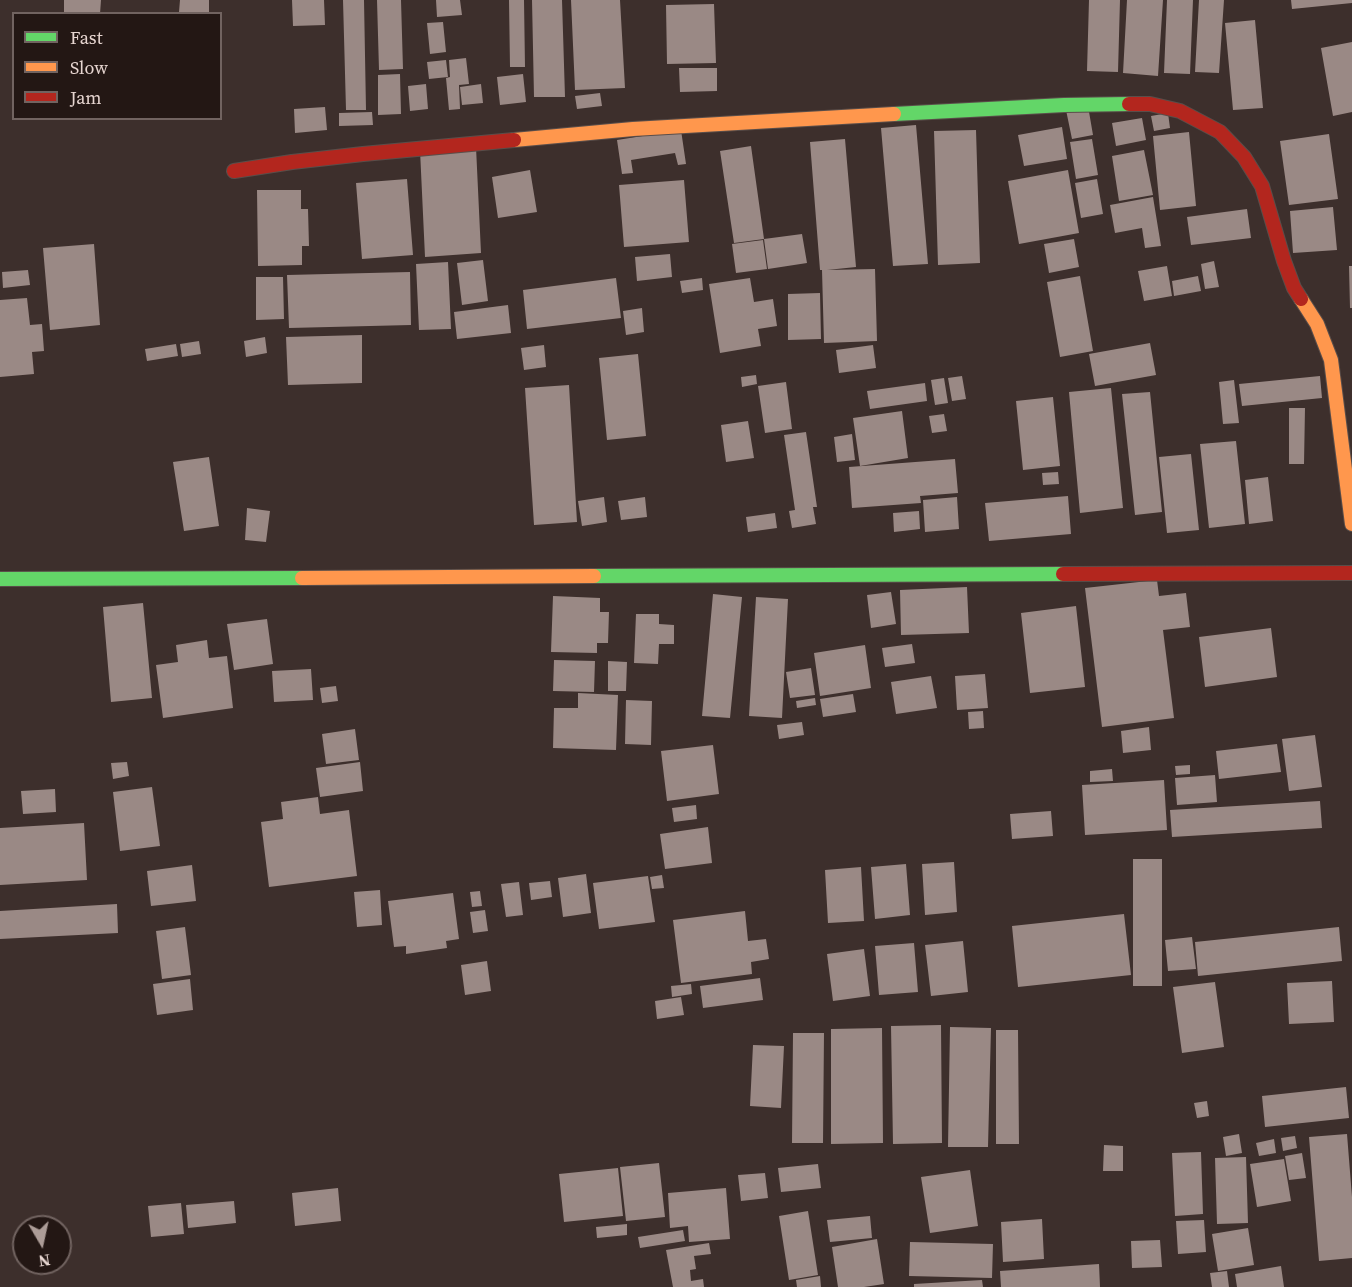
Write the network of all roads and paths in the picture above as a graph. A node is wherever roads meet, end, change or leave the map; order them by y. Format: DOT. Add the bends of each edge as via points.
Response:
graph roads {
  1 [pos="234,171"];
  2 [pos="1352,524"];
  3 [pos="1352,573"];
  4 [pos="0,579"];
  1 -- 2 [label="street" via="351,155 633,129 1064,105 1150,104 1180,111 1220,132 1244,157 1263,186 1294,288 1317,324 1331,360"];
  3 -- 4 [label="street"];
}
